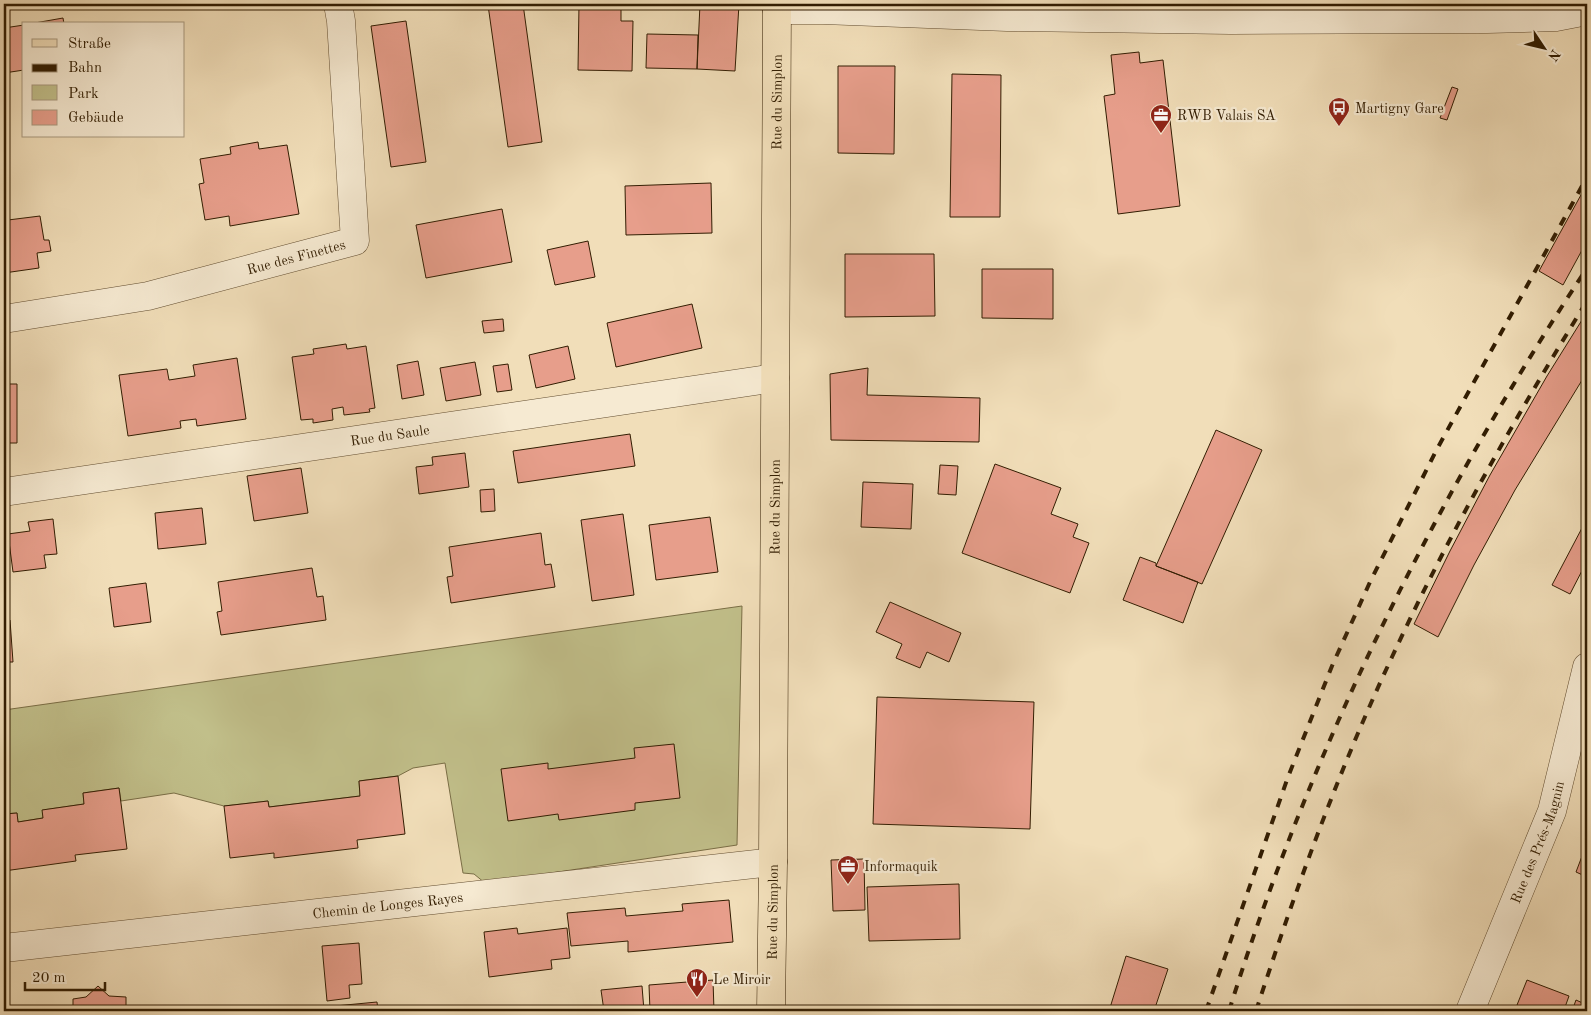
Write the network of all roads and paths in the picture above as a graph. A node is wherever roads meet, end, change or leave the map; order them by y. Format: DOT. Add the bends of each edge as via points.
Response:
graph roads {
  1 [pos="338,4"];
  2 [pos="777,7"];
  3 [pos="1587,11"];
  4 [pos="1229,12"];
  5 [pos="4,319"];
  6 [pos="775,378"];
  7 [pos="4,492"];
  8 [pos="1587,667"];
  9 [pos="773,862"];
  10 [pos="4,948"];
  11 [pos="771,1011"];
  12 [pos="1470,1011"];
  1 -- 5 [label="street, Rue des Finettes" via="355,241 148,296"];
  2 -- 4 [label="street" via="1007,17"];
  2 -- 6 [label="main road, Rue du Simplon"];
  3 -- 4 [label="street" via="1556,17 1487,19"];
  6 -- 7 [label="street, Rue du Saule"];
  6 -- 9 [label="main road, Rue du Simplon"];
  8 -- 12 [label="street, Rue des Prés-Magnin" via="1552,811"];
  9 -- 10 [label="street, Chemin de Longes Rayes"];
  9 -- 11 [label="main road, Rue du Simplon"];
}
